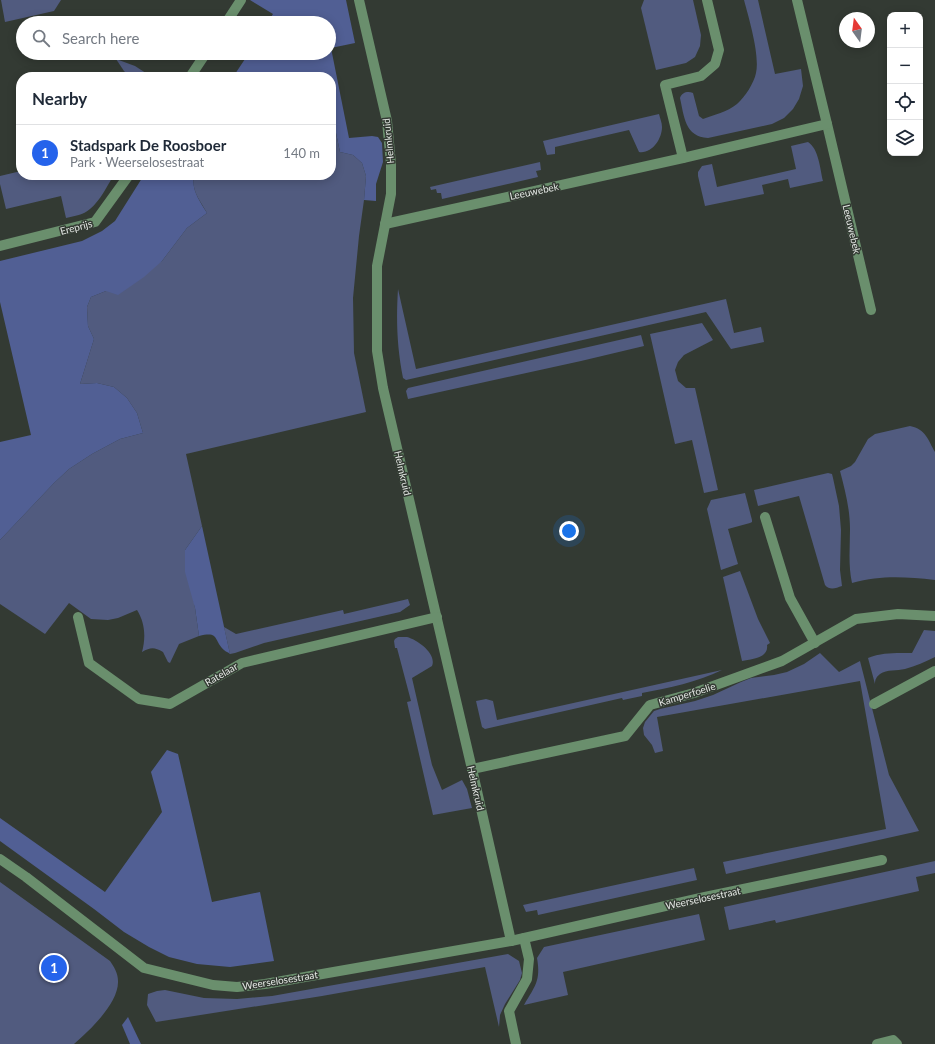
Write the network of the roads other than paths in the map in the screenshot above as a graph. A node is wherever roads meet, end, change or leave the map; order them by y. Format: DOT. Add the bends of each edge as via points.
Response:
graph roads {
  1 [pos="241,0"];
  2 [pos="359,0"];
  3 [pos="707,0"];
  4 [pos="796,0"];
  5 [pos="231,16"];
  6 [pos="201,60"];
  7 [pos="193,72"];
  8 [pos="828,124"];
  9 [pos="683,158"];
  10 [pos="125,180"];
  11 [pos="385,224"];
  12 [pos="0,246"];
  13 [pos="872,310"];
  14 [pos="765,517"];
  15 [pos="935,616"];
  16 [pos="78,617"];
  17 [pos="437,617"];
  18 [pos="815,643"];
  19 [pos="935,671"];
  20 [pos="874,704"];
  21 [pos="472,769"];
  22 [pos="0,859"];
  23 [pos="882,860"];
  24 [pos="524,938"];
  25 [pos="511,941"];
  26 [pos="516,1044"];
  27 [pos="877,1044"];
  28 [pos="897,1044"];
  1 -- 5 [label="street"];
  2 -- 11 [label="street, Helmkruid" via="387,121 392,164 391,194"];
  3 -- 9 [label="street" via="719,50 715,64 701,76 665,85"];
  4 -- 8 [label="street, Leeuwebek"];
  6 -- 7 [label="street"];
  8 -- 9 [label="street, Leeuwebek"];
  8 -- 13 [label="street, Leeuwebek"];
  9 -- 11 [label="street, Leeuwebek"];
  10 -- 12 [label="street, Ereprijs" via="95,222"];
  11 -- 17 [label="street, Helmkruid" via="377,266 377,351 385,396"];
  14 -- 18 [label="street" via="790,598"];
  15 -- 18 [label="street, Kamperfoelie" via="898,614 856,619"];
  16 -- 17 [label="street, Ratelaar" via="89,663 139,699 170,704 242,662"];
  17 -- 21 [label="street, Helmkruid"];
  18 -- 21 [label="street, Kamperfoelie" via="782,661 694,693 650,705 625,736"];
  19 -- 20 [label="street"];
  21 -- 25 [label="street, Helmkruid"];
  22 -- 25 [label="street, Weerselosestraat" via="144,968 213,985 237,987 265,984"];
  23 -- 24 [label="street, Weerselosestraat"];
  24 -- 25 [label="street, Weerselosestraat"];
  24 -- 26 [label="street" via="529,959 527,979 509,1010"];
  27 -- 28 [label="street" via="893,1040"];
}
